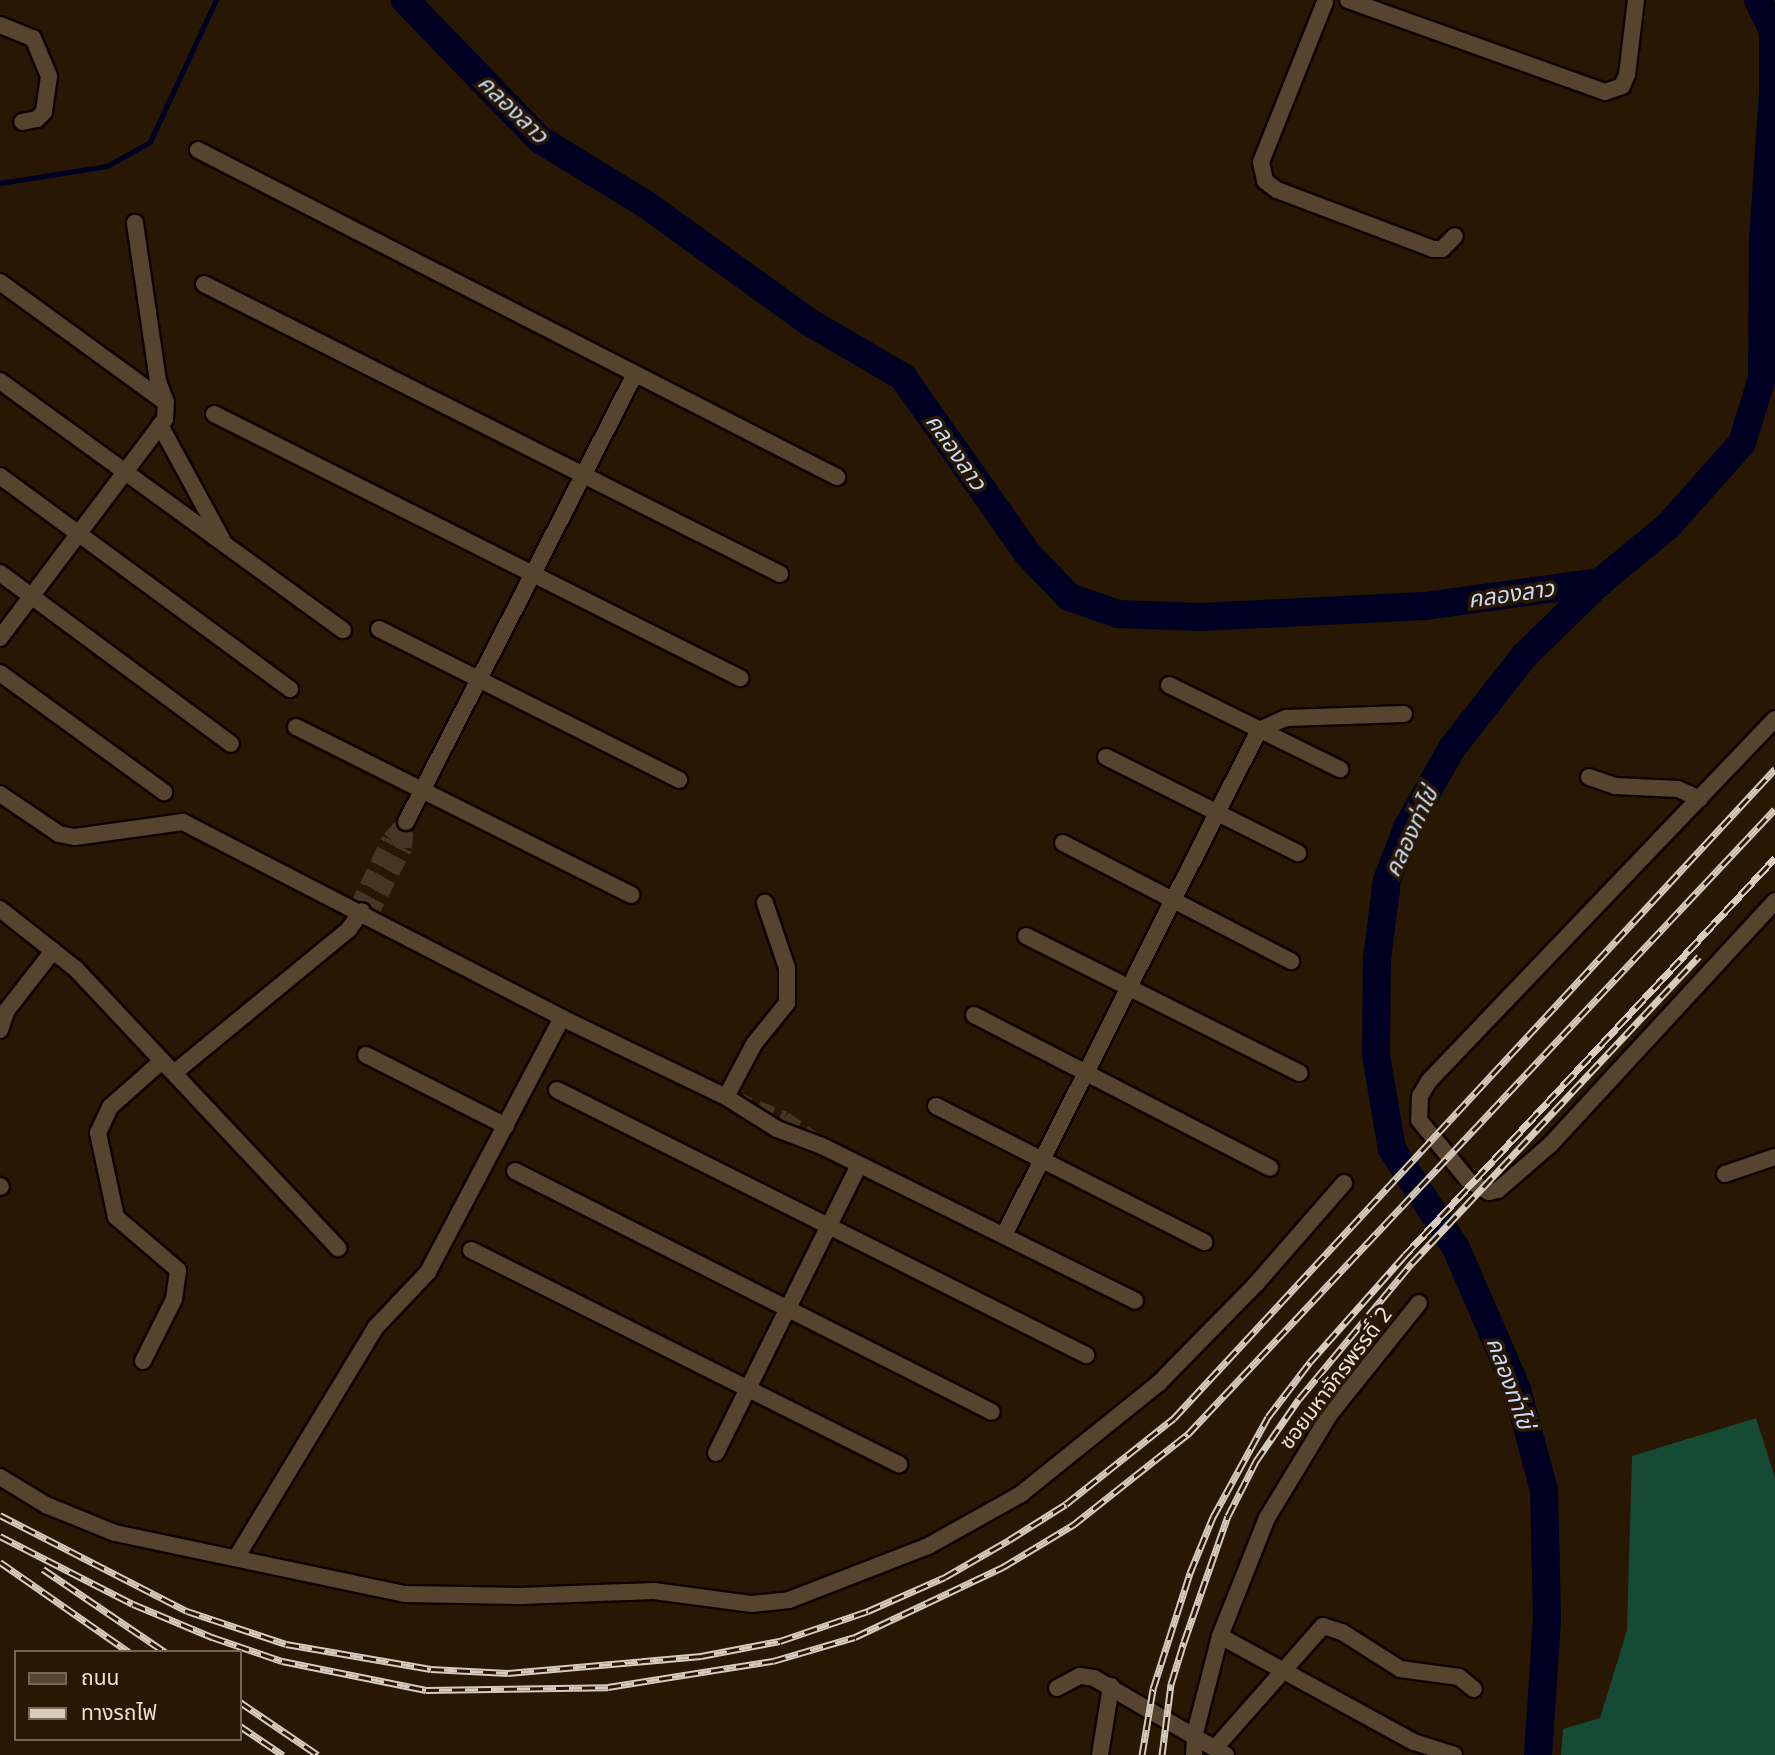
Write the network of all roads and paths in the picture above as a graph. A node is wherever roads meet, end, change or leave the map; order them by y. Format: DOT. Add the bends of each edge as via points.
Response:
graph roads {
  1 [pos="1348,0"];
  2 [pos="1636,0"];
  3 [pos="1327,1"];
  4 [pos="0,25"];
  5 [pos="22,122"];
  6 [pos="198,150"];
  7 [pos="135,223"];
  8 [pos="1455,236"];
  9 [pos="0,282"];
  10 [pos="204,284"];
  11 [pos="635,374"];
  12 [pos="0,381"];
  13 [pos="166,402"];
  14 [pos="215,414"];
  15 [pos="160,425"];
  16 [pos="125,470"];
  17 [pos="584,475"];
  18 [pos="0,476"];
  19 [pos="837,477"];
  20 [pos="77,532"];
  21 [pos="225,544"];
  22 [pos="534,572"];
  23 [pos="0,573"];
  24 [pos="780,574"];
  25 [pos="31,596"];
  26 [pos="379,629"];
  27 [pos="343,630"];
  28 [pos="0,638"];
  29 [pos="0,673"];
  30 [pos="740,678"];
  31 [pos="479,679"];
  32 [pos="1169,685"];
  33 [pos="290,689"];
  34 [pos="1404,714"];
  35 [pos="1775,719"];
  36 [pos="296,727"];
  37 [pos="1259,730"];
  38 [pos="231,744"];
  39 [pos="1106,757"];
  40 [pos="1340,769"];
  41 [pos="1590,777"];
  42 [pos="679,780"];
  43 [pos="423,790"];
  44 [pos="164,792"];
  45 [pos="0,794"];
  46 [pos="1700,799"];
  47 [pos="1217,813"];
  48 [pos="406,822"];
  49 [pos="1063,843"];
  50 [pos="1298,853"];
  51 [pos="631,895"];
  52 [pos="1173,900"];
  53 [pos="1775,901"];
  54 [pos="765,902"];
  55 [pos="0,909"];
  56 [pos="362,911"];
  57 [pos="1027,936"];
  58 [pos="53,951"];
  59 [pos="1291,961"];
  60 [pos="1128,989"];
  61 [pos="974,1015"];
  62 [pos="562,1018"];
  63 [pos="0,1030"];
  64 [pos="366,1055"];
  65 [pos="162,1061"];
  66 [pos="174,1073"];
  67 [pos="1300,1073"];
  68 [pos="1085,1075"];
  69 [pos="557,1090"];
  70 [pos="726,1097"];
  71 [pos="936,1106"];
  72 [pos="506,1126"];
  73 [pos="1775,1157"];
  74 [pos="1041,1161"];
  75 [pos="859,1165"];
  76 [pos="1270,1168"];
  77 [pos="515,1171"];
  78 [pos="1725,1174"];
  79 [pos="1344,1183"];
  80 [pos="830,1224"];
  81 [pos="1004,1235"];
  82 [pos="1204,1242"];
  83 [pos="338,1248"];
  84 [pos="471,1250"];
  85 [pos="1135,1301"];
  86 [pos="1419,1303"];
  87 [pos="788,1307"];
  88 [pos="1086,1355"];
  89 [pos="143,1361"];
  90 [pos="748,1389"];
  91 [pos="992,1412"];
  92 [pos="716,1453"];
  93 [pos="899,1464"];
  94 [pos="0,1477"];
  95 [pos="236,1558"];
  96 [pos="1220,1636"];
  97 [pos="1281,1671"];
  98 [pos="1111,1686"];
  99 [pos="1057,1688"];
  100 [pos="1474,1689"];
  101 [pos="1195,1733"];
  102 [pos="1221,1752"];
  103 [pos="1100,1755"];
  104 [pos="1194,1755"];
  105 [pos="1454,1755"];
  1 -- 2 [label="street" via="1614,92 1627,75"];
  3 -- 8 [label="street" via="1261,162 1265,181 1277,190 1433,249 1443,249"];
  4 -- 5 [label="street" via="33,38 44,55 49,76 44,112"];
  6 -- 11 [label="street"];
  7 -- 13 [label="street" via="158,381"];
  9 -- 13 [label="street"];
  10 -- 17 [label="street"];
  11 -- 17 [label="street"];
  11 -- 19 [label="street"];
  12 -- 16 [label="street"];
  13 -- 15 [label="street"];
  14 -- 22 [label="street"];
  15 -- 16 [label="street"];
  15 -- 21 [label="street"];
  16 -- 20 [label="street"];
  16 -- 21 [label="street"];
  17 -- 22 [label="street"];
  17 -- 24 [label="street"];
  18 -- 20 [label="street"];
  20 -- 25 [label="street"];
  20 -- 33 [label="street"];
  21 -- 27 [label="street"];
  22 -- 30 [label="street"];
  22 -- 31 [label="street"];
  23 -- 25 [label="street"];
  25 -- 28 [label="street"];
  25 -- 38 [label="street"];
  26 -- 31 [label="street"];
  29 -- 44 [label="street"];
  31 -- 42 [label="street"];
  31 -- 43 [label="street"];
  32 -- 37 [label="street"];
  34 -- 37 [label="street" via="1286,718"];
  35 -- 46 [label="street"];
  36 -- 43 [label="street"];
  37 -- 40 [label="street"];
  37 -- 47 [label="street"];
  39 -- 47 [label="street"];
  41 -- 46 [label="street" via="1615,786 1678,789"];
  43 -- 48 [label="street"];
  43 -- 51 [label="street"];
  45 -- 56 [label="street" via="59,834 75,837 183,822"];
  46 -- 53 [label="street" via="1429,1081 1420,1096 1419,1121 1468,1180 1489,1192 1498,1190 1550,1145"];
  47 -- 50 [label="street"];
  47 -- 52 [label="street"];
  49 -- 52 [label="street"];
  52 -- 59 [label="street"];
  52 -- 60 [label="street"];
  54 -- 70 [label="street" via="787,968 787,1003 754,1044"];
  55 -- 58 [label="street"];
  56 -- 62 [label="street"];
  56 -- 66 [label="street" via="349,929"];
  57 -- 60 [label="street"];
  58 -- 63 [label="street" via="7,1010"];
  58 -- 65 [label="street"];
  60 -- 67 [label="street"];
  60 -- 68 [label="street"];
  61 -- 68 [label="street"];
  62 -- 70 [label="street"];
  62 -- 72 [label="street"];
  64 -- 72 [label="street"];
  65 -- 66 [label="street"];
  65 -- 89 [label="street" via="110,1107 98,1133 116,1217 178,1270 174,1299"];
  66 -- 83 [label="street"];
  68 -- 74 [label="street"];
  68 -- 76 [label="street"];
  69 -- 80 [label="street"];
  70 -- 75 [label="street" via="776,1129"];
  71 -- 74 [label="street"];
  72 -- 95 [label="street" via="428,1272 376,1327"];
  73 -- 78 [label="street"];
  74 -- 81 [label="street"];
  74 -- 82 [label="street"];
  75 -- 80 [label="street"];
  75 -- 81 [label="street"];
  77 -- 87 [label="street"];
  79 -- 95 [label="street" via="1256,1284 1159,1383 1064,1461 1021,1494 928,1546 827,1588 752,1604 654,1591 405,1594"];
  80 -- 87 [label="street"];
  80 -- 88 [label="street"];
  81 -- 85 [label="street"];
  84 -- 90 [label="street"];
  86 -- 96 [label="street, ซอยมหาจักรพรรดิ์ 2" via="1331,1414 1292,1472 1267,1518"];
  87 -- 90 [label="street"];
  87 -- 91 [label="street"];
  90 -- 92 [label="street"];
  90 -- 93 [label="street"];
  94 -- 95 [label="street" via="46,1505 115,1533"];
  96 -- 97 [label="street"];
  96 -- 101 [label="street, ซอยมหาจักรพรรดิ์ 2"];
  97 -- 100 [label="street" via="1315,1632 1331,1627 1400,1669 1459,1677"];
  97 -- 102 [label="street"];
  97 -- 105 [label="street" via="1414,1742"];
  98 -- 99 [label="street" via="1080,1676"];
  98 -- 101 [label="street"];
  98 -- 103 [label="street"];
  101 -- 102 [label="street"];
  101 -- 104 [label="street, ซอยมหาจักรพรรดิ์ 2"];
}
